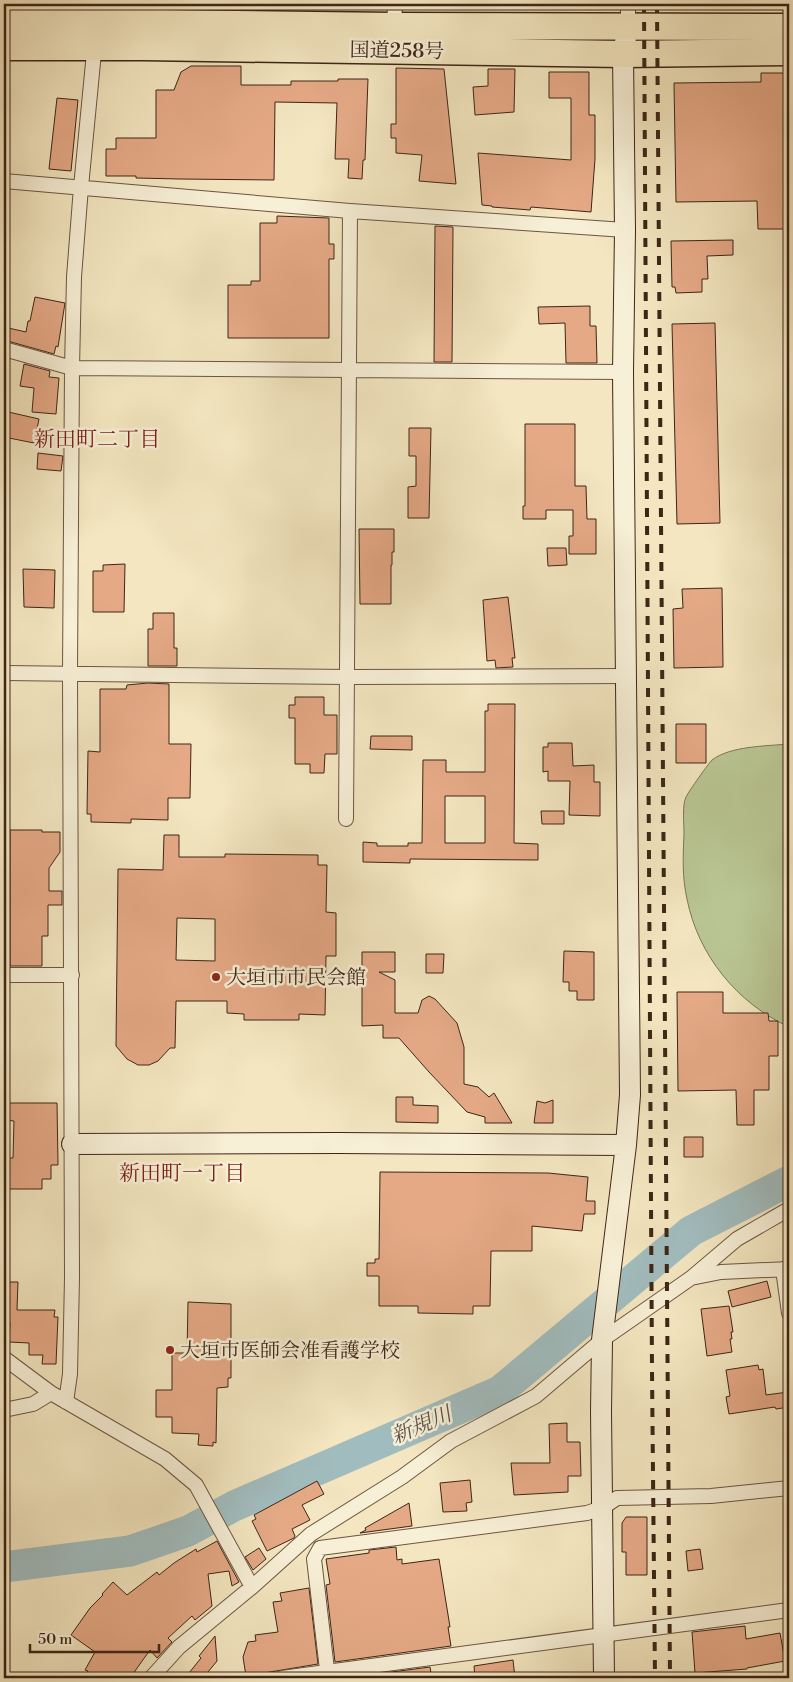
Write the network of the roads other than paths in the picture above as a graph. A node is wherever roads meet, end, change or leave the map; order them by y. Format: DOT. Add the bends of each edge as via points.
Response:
graph roads {
  1 [pos="161,13"];
  2 [pos="394,15"];
  3 [pos="628,15"];
  4 [pos="4,23"];
  5 [pos="789,27"];
  6 [pos="95,36"];
  7 [pos="4,47"];
  8 [pos="789,52"];
  9 [pos="623,54"];
  10 [pos="4,181"];
  11 [pos="81,187"];
  12 [pos="350,212"];
  13 [pos="625,230"];
  14 [pos="4,348"];
  15 [pos="72,368"];
  16 [pos="350,369"];
  17 [pos="623,372"];
  18 [pos="70,672"];
  19 [pos="4,673"];
  20 [pos="627,676"];
  21 [pos="348,677"];
  22 [pos="346,819"];
  23 [pos="4,975"];
  24 [pos="72,975"];
  25 [pos="72,1144"];
  26 [pos="626,1145"];
  27 [pos="789,1209"];
  28 [pos="786,1269"];
  29 [pos="691,1278"];
  30 [pos="789,1313"];
  31 [pos="602,1340"];
  32 [pos="4,1358"];
  33 [pos="51,1393"];
  34 [pos="66,1402"];
  35 [pos="4,1410"];
  36 [pos="789,1488"];
  37 [pos="602,1508"];
  38 [pos="311,1534"];
  39 [pos="320,1548"];
  40 [pos="252,1587"];
  41 [pos="789,1610"];
  42 [pos="603,1634"];
  43 [pos="327,1675"];
  44 [pos="151,1678"];
  45 [pos="282,1678"];
  46 [pos="604,1678"];
  1 -- 2 [label="highway, 国道258号"];
  1 -- 6 [label="highway, 国道258号"];
  2 -- 3 [label="highway, 国道258号"];
  3 -- 5 [label="highway, 国道258号"];
  3 -- 9 [label="street"];
  4 -- 6 [label="highway, 国道258号"];
  6 -- 7 [label="highway, 国道258号"];
  6 -- 9 [label="highway, 国道258号" via="143,47"];
  6 -- 11 [label="street"];
  8 -- 9 [label="highway, 国道258号"];
  9 -- 13 [label="street"];
  10 -- 11 [label="street"];
  11 -- 12 [label="street"];
  11 -- 15 [label="street" via="74,277"];
  12 -- 13 [label="street"];
  12 -- 16 [label="street"];
  13 -- 17 [label="street"];
  14 -- 15 [label="street"];
  15 -- 16 [label="street"];
  15 -- 18 [label="street"];
  16 -- 17 [label="street"];
  16 -- 21 [label="street"];
  17 -- 20 [label="street"];
  18 -- 19 [label="street"];
  18 -- 21 [label="street"];
  18 -- 24 [label="street"];
  20 -- 21 [label="street"];
  20 -- 26 [label="street" via="630,1095"];
  21 -- 22 [label="street"];
  23 -- 24 [label="street"];
  24 -- 25 [label="street"];
  25 -- 26 [label="street"];
  25 -- 34 [label="street" via="70,1374"];
  26 -- 31 [label="street"];
  27 -- 29 [label="street" via="736,1239"];
  28 -- 29 [label="street" via="721,1272"];
  28 -- 30 [label="street"];
  29 -- 31 [label="street"];
  31 -- 37 [label="street"];
  31 -- 38 [label="street" via="536,1396 451,1441 402,1477"];
  32 -- 33 [label="street"];
  33 -- 34 [label="street"];
  33 -- 35 [label="street" via="33,1404"];
  34 -- 40 [label="street" via="165,1459 196,1485"];
  36 -- 37 [label="street" via="711,1496 616,1498"];
  37 -- 39 [label="street" via="587,1513"];
  37 -- 42 [label="street"];
  38 -- 39 [label="street"];
  38 -- 40 [label="street"];
  39 -- 43 [label="street" via="314,1559"];
  40 -- 44 [label="street" via="179,1647"];
  41 -- 42 [label="street"];
  42 -- 43 [label="street"];
  42 -- 46 [label="street"];
  43 -- 45 [label="street"];
}
